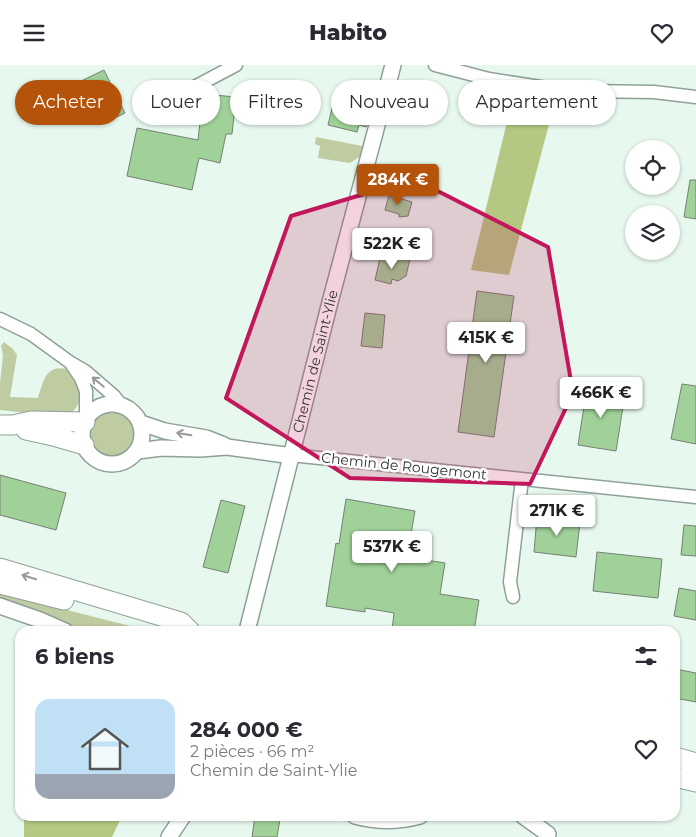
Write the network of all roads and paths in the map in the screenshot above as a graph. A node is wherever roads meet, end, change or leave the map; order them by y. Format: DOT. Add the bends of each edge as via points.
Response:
graph roads {
  1 [pos="236,65"];
  2 [pos="393,65"];
  3 [pos="435,65"];
  4 [pos="208,80"];
  5 [pos="696,97"];
  6 [pos="0,319"];
  7 [pos="71,363"];
  8 [pos="121,405"];
  9 [pos="85,421"];
  10 [pos="140,423"];
  11 [pos="7,425"];
  12 [pos="84,445"];
  13 [pos="227,447"];
  14 [pos="138,451"];
  15 [pos="291,455"];
  16 [pos="522,479"];
  17 [pos="696,497"];
  18 [pos="0,568"];
  19 [pos="0,584"];
  20 [pos="513,597"];
  21 [pos="0,606"];
  22 [pos="54,626"];
  23 [pos="168,626"];
  24 [pos="184,626"];
  25 [pos="248,626"];
  26 [pos="680,758"];
  27 [pos="696,763"];
  28 [pos="680,778"];
  29 [pos="696,782"];
  30 [pos="180,821"];
  31 [pos="373,821"];
  32 [pos="386,821"];
  33 [pos="531,821"];
  34 [pos="540,821"];
  35 [pos="549,835"];
  36 [pos="169,837"];
  1 -- 4 [label="street"];
  2 -- 15 [label="street, Chemin de Saint-Ylie"];
  3 -- 5 [label="street" via="489,79 547,88"];
  6 -- 7 [label="street" via="31,334"];
  8 -- 7 [label="street, one-way" via="86,371"];
  7 -- 9 [label="street" via="86,391"];
  8 -- 9 [label="street" via="101,406"];
  8 -- 10 [label="street" via="136,415"];
  9 -- 11 [label="main road" via="31,421"];
  9 -- 12 [label="street"];
  13 -- 10 [label="street, one-way" via="206,438"];
  10 -- 14 [label="street" via="143,435"];
  11 -- 12 [label="main road"];
  12 -- 14 [label="street" via="94,459 110,465 125,462"];
  13 -- 14 [label="street"];
  13 -- 15 [label="street"];
  15 -- 16 [label="street, Chemin de Rougemont"];
  15 -- 25 [label="street, Chemin de Saint-Ylie"];
  16 -- 17 [label="street, Chemin de Rougemont"];
  16 -- 20 [label="street" via="510,582"];
  24 -- 18 [label="main road, one-way" via="180,622"];
  19 -- 23 [label="main road"];
  21 -- 22 [label="street"];
  26 -- 27 [label="main road"];
  28 -- 29 [label="main road"];
  30 -- 36 [label="street"];
  31 -- 32 [label="street"];
  33 -- 35 [label="street"];
  34 -- 35 [label="street"];
}
